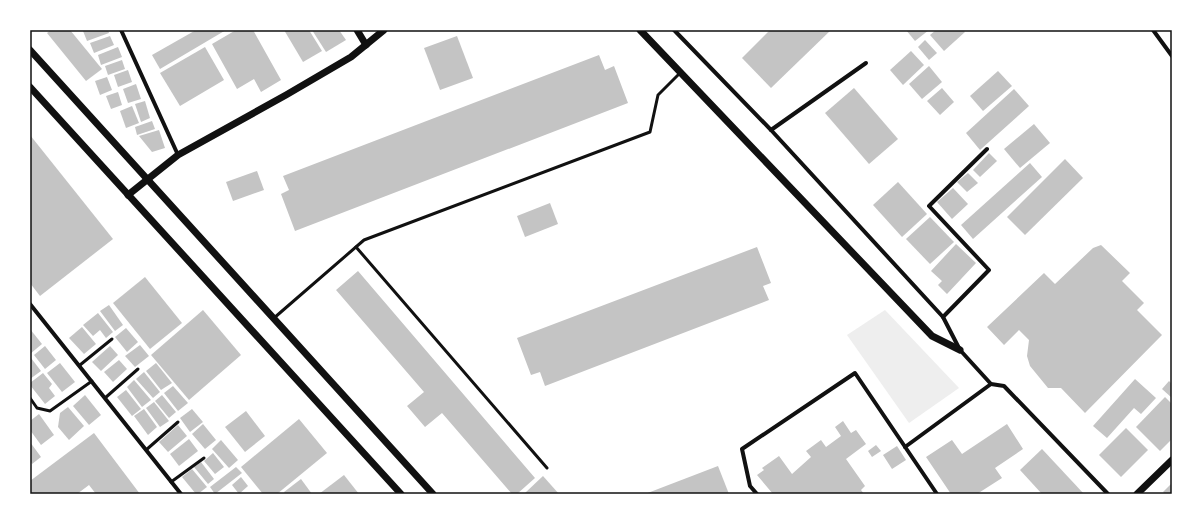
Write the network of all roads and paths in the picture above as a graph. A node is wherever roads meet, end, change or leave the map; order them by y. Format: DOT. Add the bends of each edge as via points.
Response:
graph roads {
  1 [pos="121,30"];
  2 [pos="357,30"];
  3 [pos="384,30"];
  4 [pos="640,30"];
  5 [pos="674,30"];
  6 [pos="1153,30"];
  7 [pos="366,45"];
  8 [pos="30,50"];
  9 [pos="1172,56"];
  10 [pos="866,63"];
  11 [pos="680,72"];
  12 [pos="30,86"];
  13 [pos="771,130"];
  14 [pos="987,149"];
  15 [pos="178,155"];
  16 [pos="147,178"];
  17 [pos="128,194"];
  18 [pos="356,247"];
  19 [pos="30,304"];
  20 [pos="943,316"];
  21 [pos="274,318"];
  22 [pos="112,340"];
  23 [pos="960,350"];
  24 [pos="80,365"];
  25 [pos="138,369"];
  26 [pos="92,381"];
  27 [pos="991,384"];
  28 [pos="30,398"];
  29 [pos="105,398"];
  30 [pos="178,422"];
  31 [pos="905,447"];
  32 [pos="146,450"];
  33 [pos="204,458"];
  34 [pos="1172,460"];
  35 [pos="547,468"];
  36 [pos="171,482"];
  37 [pos="180,494"];
  38 [pos="401,494"];
  39 [pos="433,494"];
  40 [pos="756,494"];
  41 [pos="937,494"];
  42 [pos="1108,494"];
  43 [pos="1137,494"];
  1 -- 15 [label="street"];
  2 -- 7 [label="street"];
  3 -- 7 [label="street"];
  4 -- 11 [label="street"];
  5 -- 13 [label="street"];
  6 -- 9 [label="street"];
  7 -- 15 [label="street" via="293,92"];
  8 -- 16 [label="street"];
  10 -- 13 [label="street"];
  11 -- 18 [label="lane" via="658,95 650,132 364,240"];
  11 -- 23 [label="street" via="932,336"];
  12 -- 17 [label="street"];
  13 -- 20 [label="street"];
  14 -- 20 [label="street" via="929,206 989,270"];
  15 -- 16 [label="street"];
  16 -- 17 [label="street"];
  16 -- 21 [label="street"];
  17 -- 38 [label="street"];
  18 -- 21 [label="lane"];
  18 -- 35 [label="lane"];
  19 -- 24 [label="street"];
  20 -- 23 [label="street"];
  21 -- 39 [label="street"];
  22 -- 24 [label="lane"];
  23 -- 27 [label="street"];
  24 -- 26 [label="street"];
  25 -- 29 [label="lane"];
  26 -- 28 [label="lane" via="50,411 37,408"];
  26 -- 29 [label="street"];
  27 -- 31 [label="street"];
  27 -- 42 [label="street" via="1004,386"];
  29 -- 32 [label="street"];
  30 -- 32 [label="lane"];
  31 -- 40 [label="street" via="856,373 742,449 750,486"];
  31 -- 41 [label="street"];
  32 -- 36 [label="street"];
  33 -- 36 [label="lane"];
  34 -- 43 [label="street"];
  36 -- 37 [label="street"];
}
